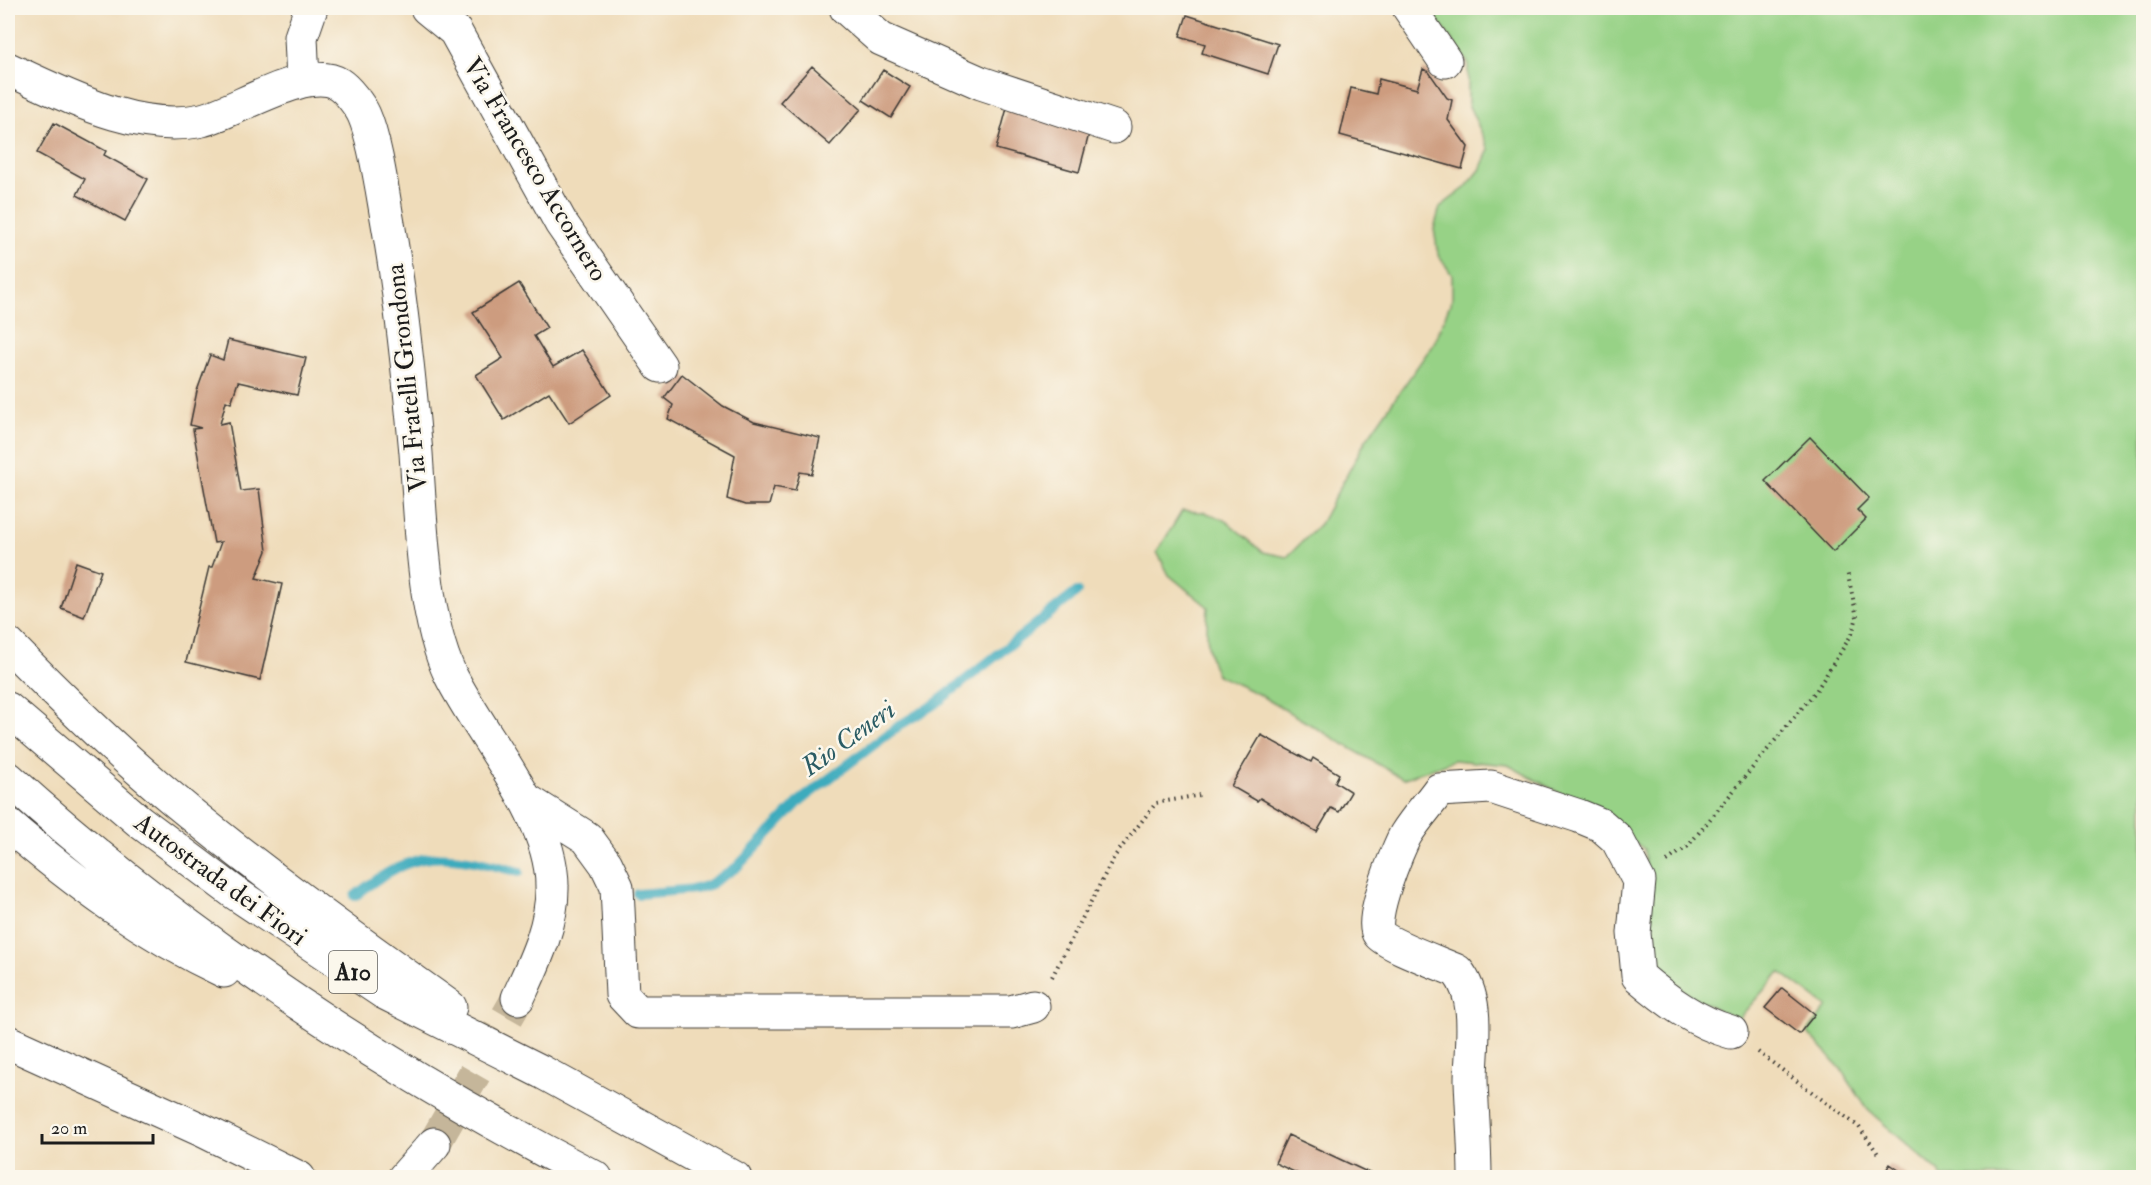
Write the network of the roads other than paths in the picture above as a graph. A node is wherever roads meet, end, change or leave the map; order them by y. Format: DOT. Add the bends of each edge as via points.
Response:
graph roads {
  1 [pos="312,8"];
  2 [pos="427,8"];
  3 [pos="846,8"];
  4 [pos="1409,8"];
  5 [pos="1445,61"];
  6 [pos="8,69"];
  7 [pos="303,81"];
  8 [pos="1114,127"];
  9 [pos="660,366"];
  10 [pos="8,644"];
  11 [pos="8,709"];
  12 [pos="8,778"];
  13 [pos="525,799"];
  14 [pos="8,825"];
  15 [pos="518,998"];
  16 [pos="1034,1006"];
  17 [pos="307,1009"];
  18 [pos="1731,1032"];
  19 [pos="8,1042"];
  20 [pos="542,1072"];
  21 [pos="434,1144"];
  22 [pos="299,1178"];
  23 [pos="404,1178"];
  24 [pos="596,1178"];
  25 [pos="735,1178"];
  26 [pos="1475,1178"];
  1 -- 7 [label="main road" via="301,37"];
  2 -- 9 [label="main road, Via Francesco Accornero" via="454,31 561,223"];
  3 -- 8 [label="main road" via="881,39 981,83"];
  4 -- 5 [label="main road"];
  6 -- 7 [label="main road, Via Fratelli Grondona" via="115,113 160,123 202,120"];
  7 -- 13 [label="main road, Via Fratelli Grondona" via="340,84 364,113 392,243 427,586 438,643 451,675"];
  10 -- 20 [label="main road, A10" via="76,713 173,799 359,943"];
  11 -- 20 [label="main road, Autostrada dei Fiori / A10" via="139,821 294,934 383,992"];
  12 -- 17 [label="main road, Autostrada dei Fiori / A10" via="206,940"];
  13 -- 15 [label="main road, Via Fratelli Grondona" via="546,844 552,886 545,933"];
  13 -- 16 [label="main road" via="587,838 610,872 617,886 622,995 638,1012 1011,1012"];
  14 -- 17 [label="main road, A10" via="78,884 179,950"];
  17 -- 24 [label="main road, Autostrada dei Fiori / A10" via="434,1087"];
  18 -- 26 [label="main road" via="1709,1026 1664,999 1638,976 1634,933 1639,881 1617,839 1600,825 1491,787 1440,790 1406,835 1388,875 1375,924 1378,933 1457,971 1463,979 1473,1022"];
  19 -- 22 [label="main road"];
  20 -- 25 [label="main road, Autostrada dei Fiori / A10"];
  21 -- 23 [label="main road"];
}
